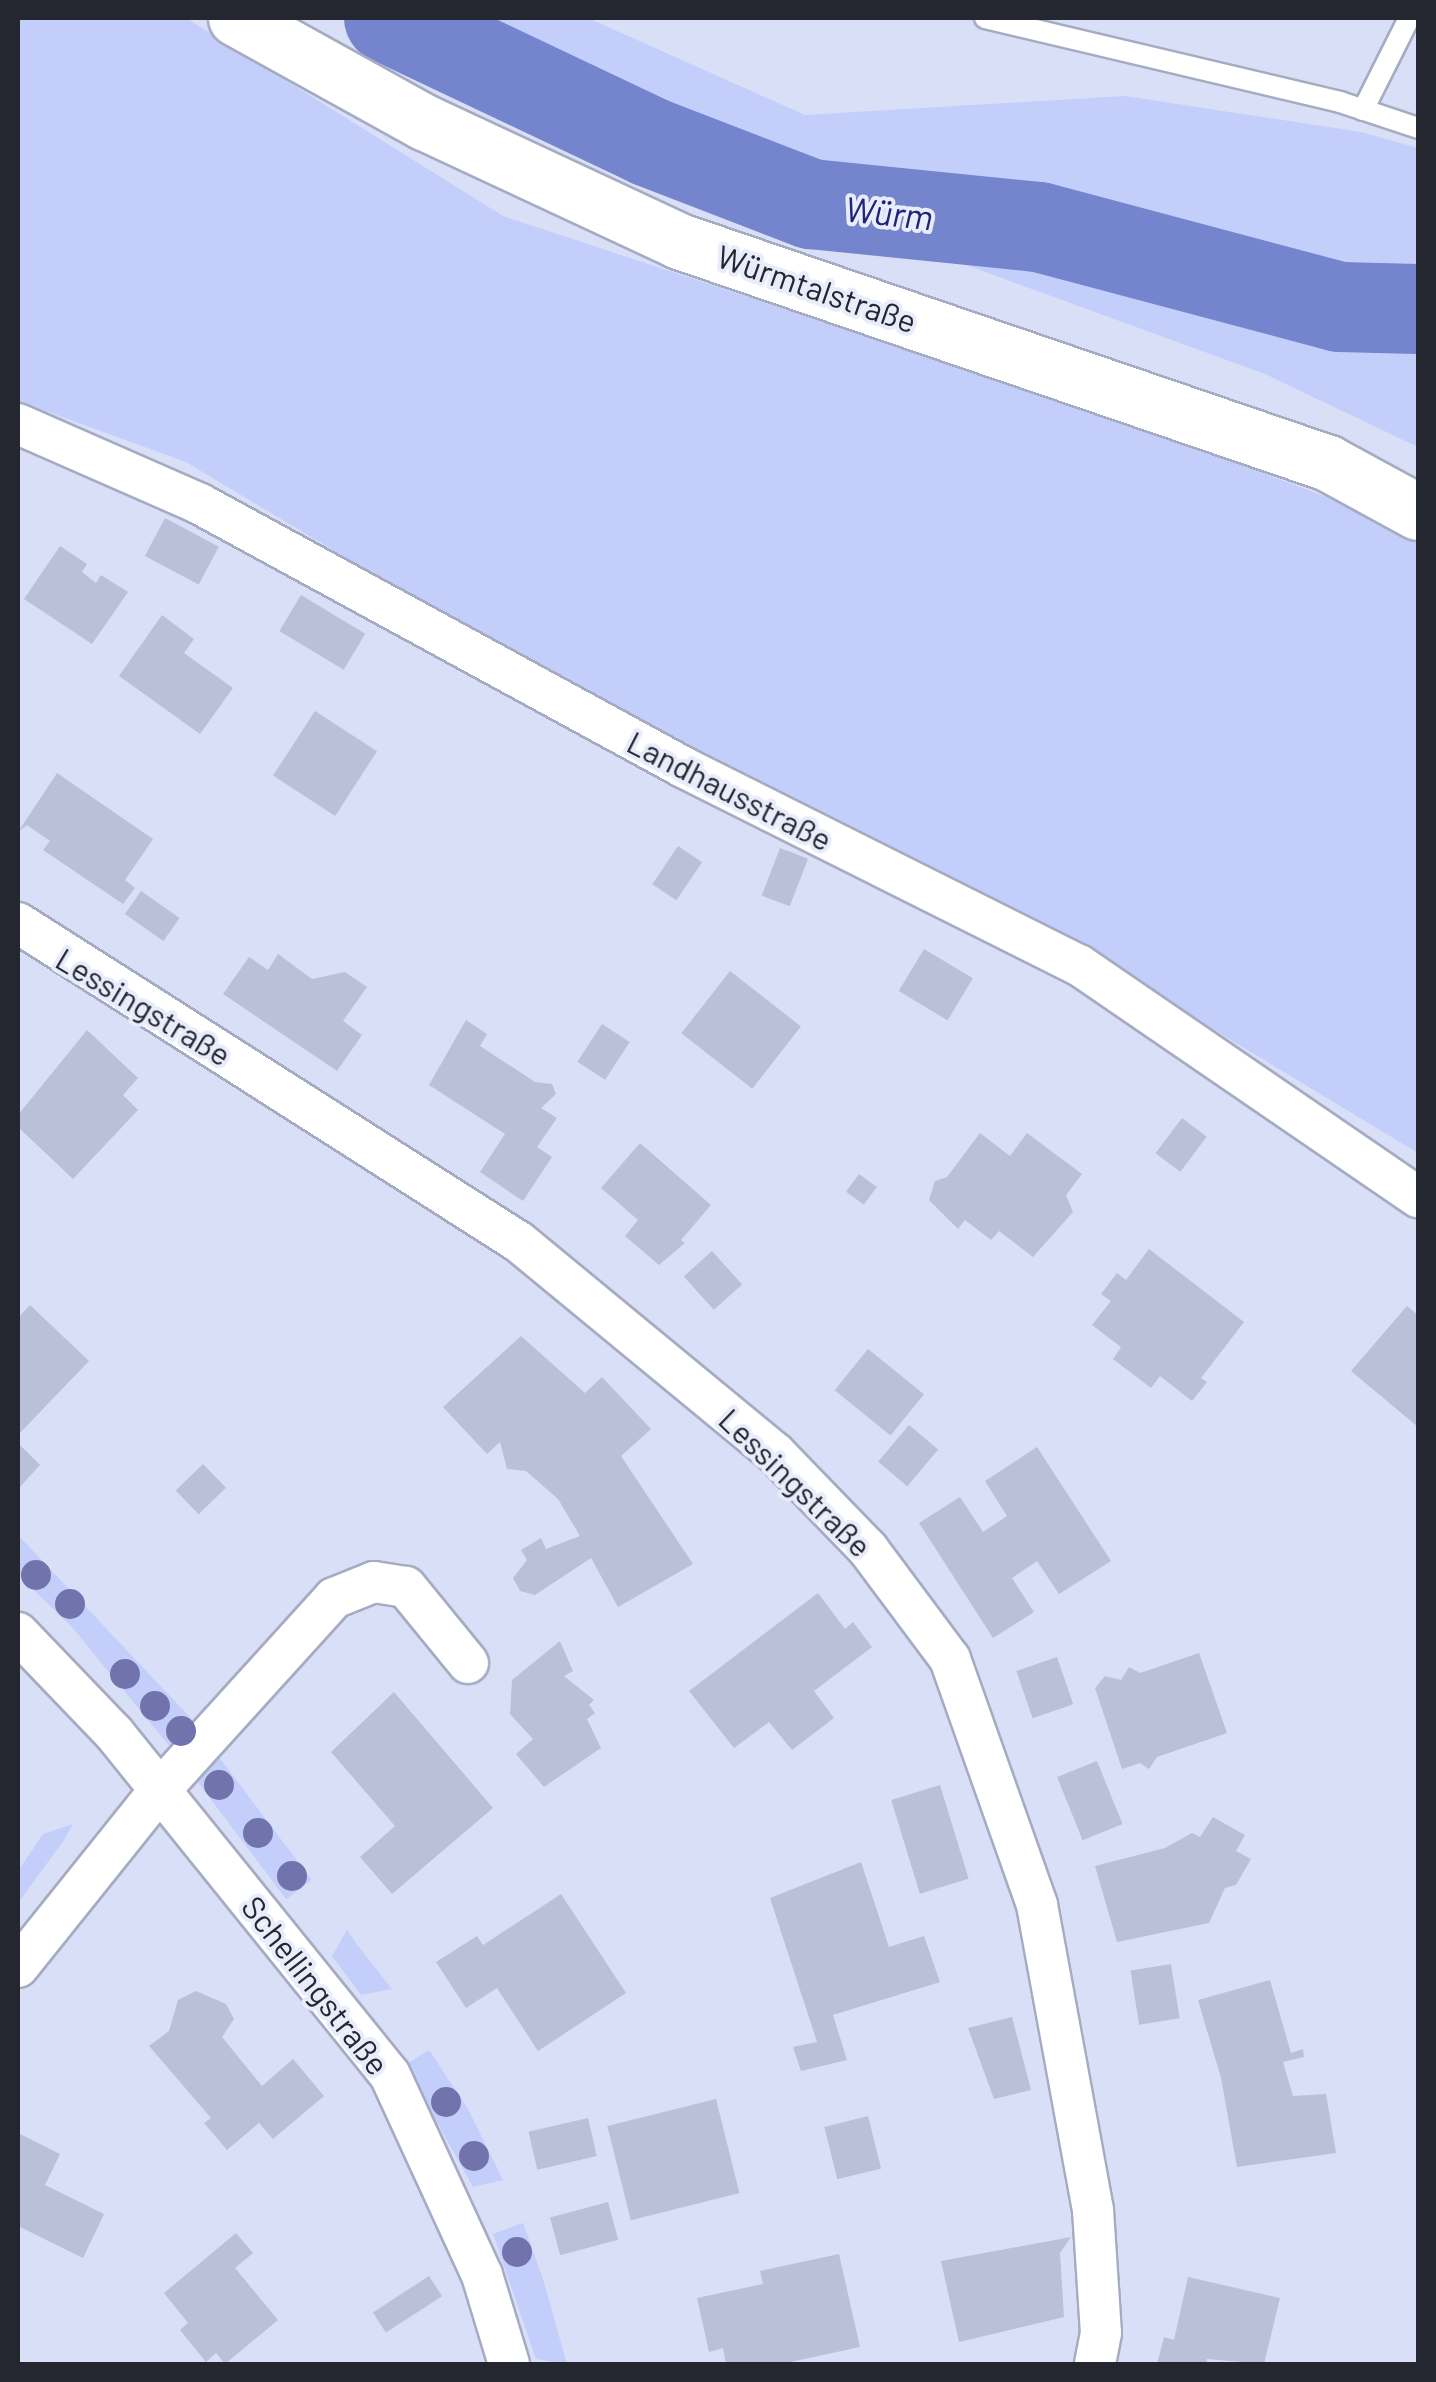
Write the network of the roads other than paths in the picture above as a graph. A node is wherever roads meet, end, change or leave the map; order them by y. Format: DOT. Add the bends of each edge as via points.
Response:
graph roads {
  1 [pos="236,18"];
  2 [pos="985,18"];
  3 [pos="1409,18"];
  4 [pos="1364,110"];
  5 [pos="1418,128"];
  6 [pos="18,424"];
  7 [pos="1418,512"];
  8 [pos="18,923"];
  9 [pos="1418,1197"];
  10 [pos="18,1633"];
  11 [pos="468,1663"];
  12 [pos="160,1790"];
  13 [pos="18,1967"];
  14 [pos="509,2364"];
  15 [pos="1095,2364"];
  1 -- 7 [label="main road, Würmtalstraße" via="424,122 679,241 1328,464"];
  2 -- 4 [label="lane"];
  3 -- 4 [label="lane"];
  4 -- 5 [label="lane"];
  6 -- 9 [label="street, Landhausstraße" via="200,504 682,767 1079,965"];
  8 -- 15 [label="street, Lessingstraße" via="519,1242 775,1452 868,1549 950,1659 1037,1904 1093,2210 1100,2333"];
  10 -- 12 [label="street, Schellingstraße"];
  11 -- 12 [label="street" via="406,1587 374,1582 334,1598"];
  12 -- 13 [label="street"];
  12 -- 14 [label="street, Schellingstraße" via="390,2075 482,2275"];
}
